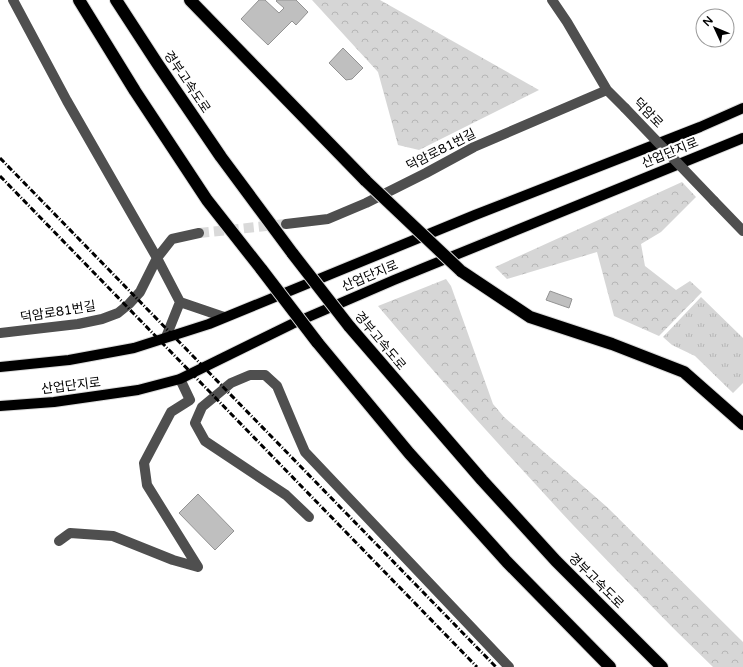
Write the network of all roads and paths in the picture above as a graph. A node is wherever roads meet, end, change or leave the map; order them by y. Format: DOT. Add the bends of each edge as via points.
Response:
graph roads {
  1 [pos="13,0"];
  2 [pos="79,0"];
  3 [pos="116,0"];
  4 [pos="190,0"];
  5 [pos="552,0"];
  6 [pos="607,90"];
  7 [pos="743,108"];
  8 [pos="743,138"];
  9 [pos="286,224"];
  10 [pos="743,231"];
  11 [pos="200,233"];
  12 [pos="157,258"];
  13 [pos="180,302"];
  14 [pos="224,317"];
  15 [pos="0,333"];
  16 [pos="166,337"];
  17 [pos="0,367"];
  18 [pos="180,379"];
  19 [pos="190,400"];
  20 [pos="0,406"];
  21 [pos="202,407"];
  22 [pos="743,424"];
  23 [pos="309,517"];
  24 [pos="59,541"];
  25 [pos="509,667"];
  26 [pos="610,667"];
  27 [pos="662,667"];
  1 -- 12 [label="street" via="67,101"];
  2 -- 26 [label="highway, bridge" via="135,91 203,193 317,342 409,453 507,562"];
  3 -- 27 [label="highway, 경부고속도로, bridge" via="221,157 349,326 556,561"];
  4 -- 22 [label="highway, bridge" via="366,181 461,271 530,317 612,344 684,372"];
  5 -- 6 [label="street, 덕암로"];
  6 -- 9 [label="street, 덕암로81번길" via="474,146 366,203 328,218"];
  6 -- 10 [label="street, 덕암로, bridge"];
  7 -- 14 [label="main road, 산업단지로"];
  8 -- 18 [label="main road, 산업단지로" via="394,280 292,324"];
  11 -- 12 [label="street, 덕암로81번길" via="172,240"];
  12 -- 13 [label="street"];
  12 -- 15 [label="street, 덕암로81번길" via="140,292 118,313 78,324"];
  13 -- 14 [label="street"];
  13 -- 16 [label="street"];
  14 -- 16 [label="main road, 산업단지로"];
  16 -- 17 [label="main road, 산업단지로" via="134,348 69,360"];
  18 -- 19 [label="street"];
  18 -- 20 [label="main road, 산업단지로" via="138,390 54,402"];
  19 -- 21 [label="street"];
  19 -- 24 [label="street" via="171,412 144,463 147,485 198,567 113,536 70,533"];
  21 -- 23 [label="street" via="195,423 205,441 286,495"];
  21 -- 25 [label="street" via="231,384 250,375 265,375 277,386 305,452"];
}
